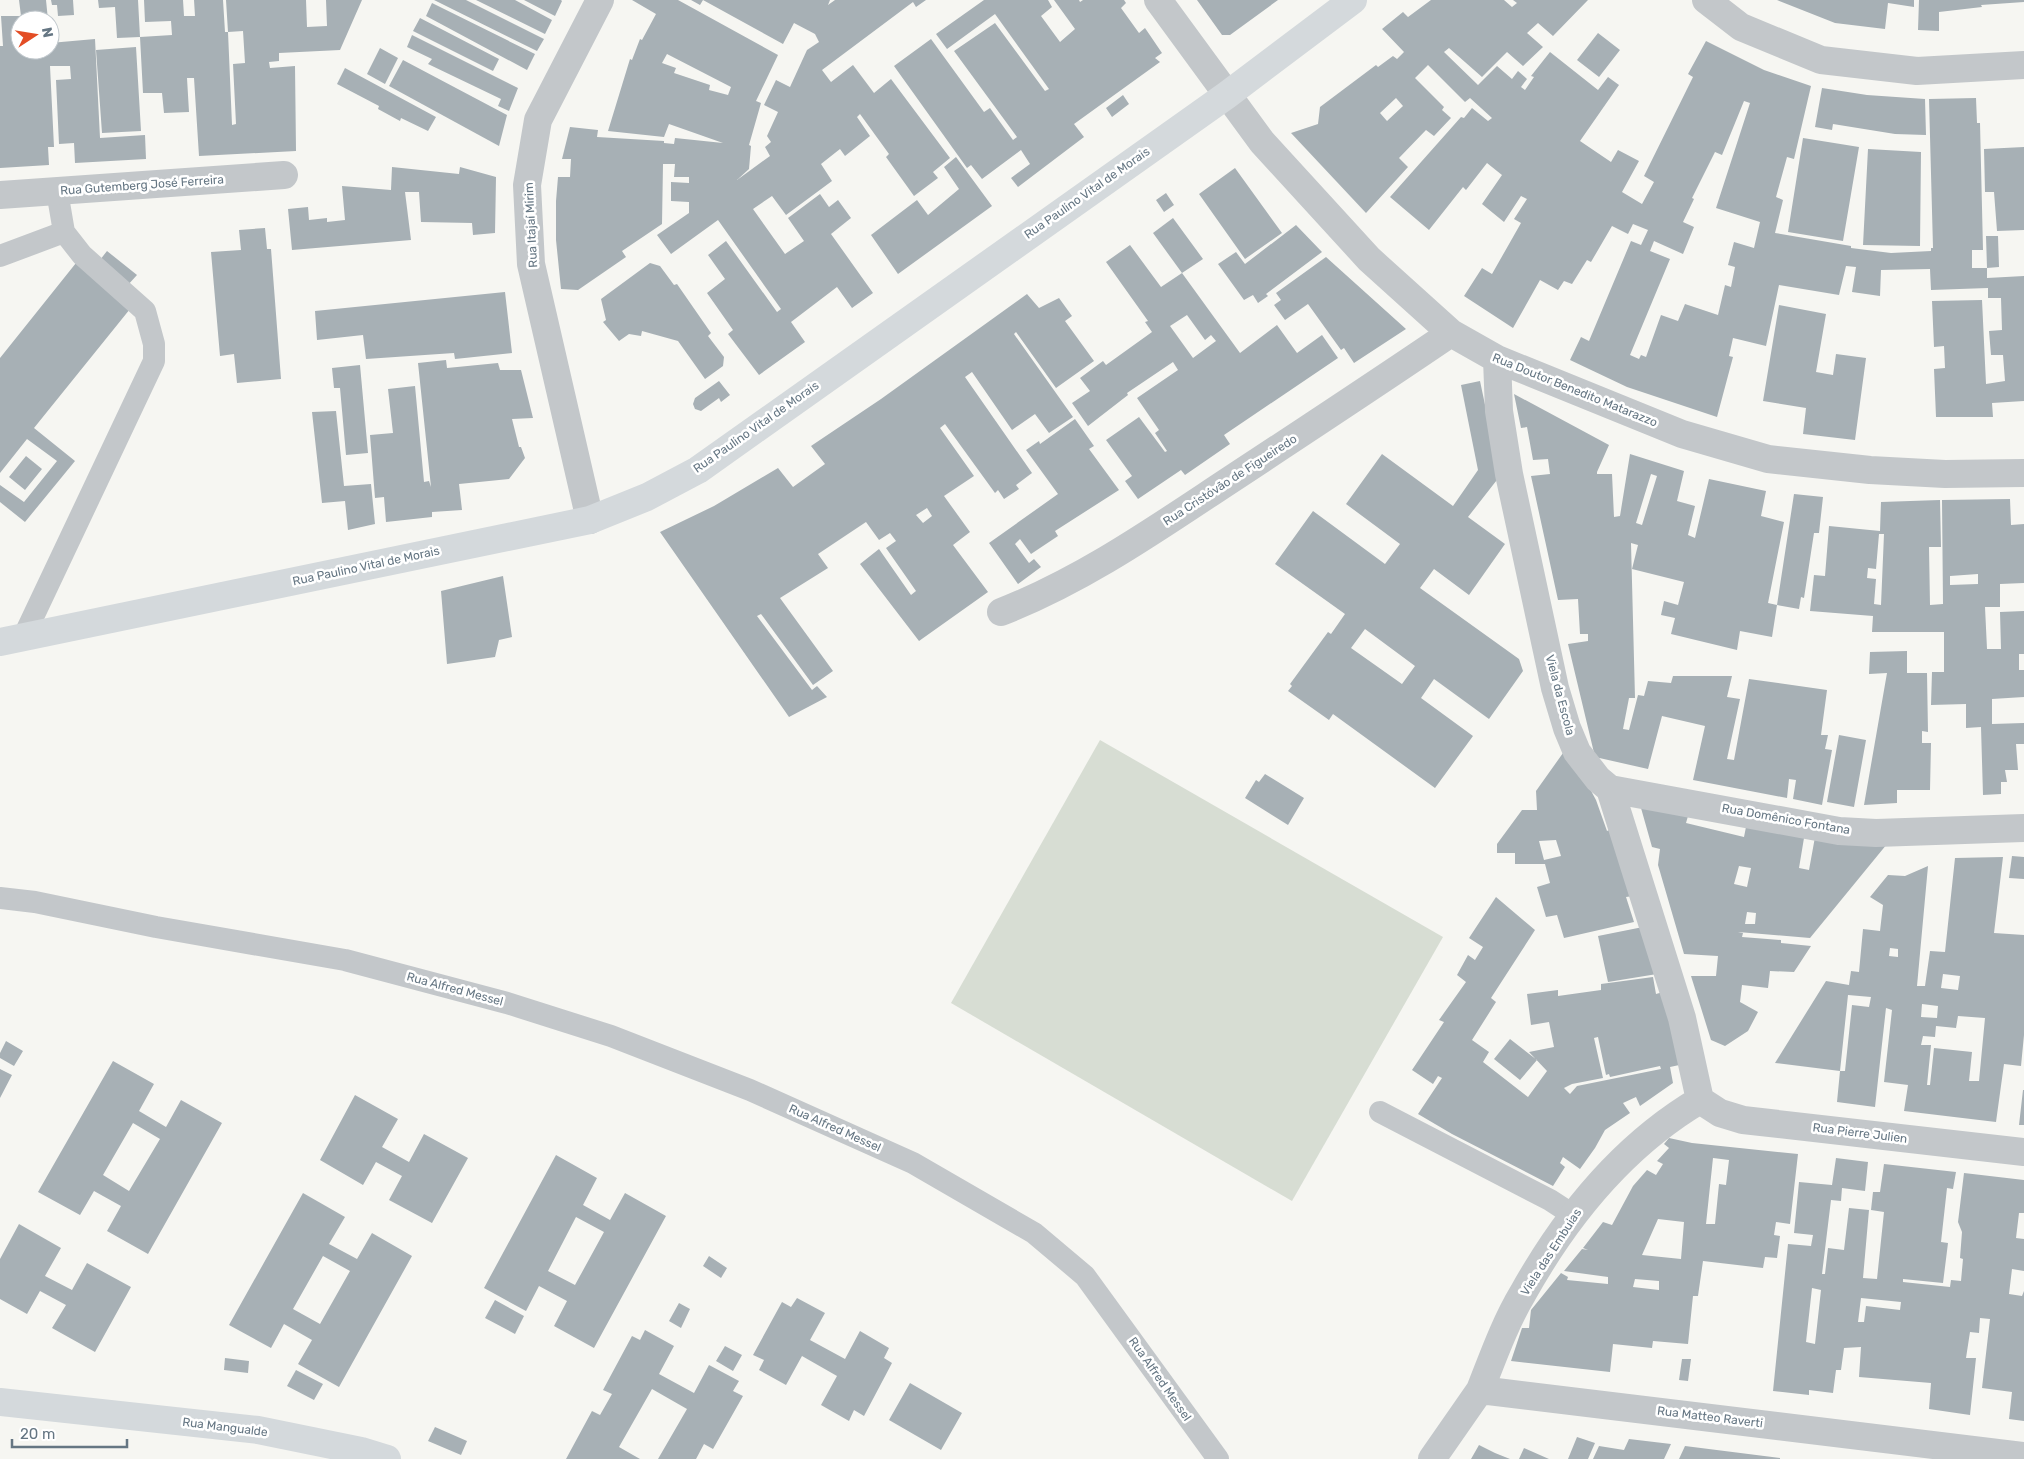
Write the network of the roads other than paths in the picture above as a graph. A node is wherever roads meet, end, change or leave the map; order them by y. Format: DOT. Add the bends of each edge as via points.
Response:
graph roads {
  1 [pos="600,0"];
  2 [pos="1158,0"];
  3 [pos="1353,0"];
  4 [pos="1706,0"];
  5 [pos="2024,65"];
  6 [pos="1227,95"];
  7 [pos="284,175"];
  8 [pos="57,191"];
  9 [pos="0,195"];
  10 [pos="64,232"];
  11 [pos="0,256"];
  12 [pos="1452,333"];
  13 [pos="1497,359"];
  14 [pos="2024,472"];
  15 [pos="590,520"];
  16 [pos="1001,612"];
  17 [pos="12,640"];
  18 [pos="1610,789"];
  19 [pos="2024,828"];
  20 [pos="0,898"];
  21 [pos="1700,1100"];
  22 [pos="1380,1112"];
  23 [pos="2024,1152"];
  24 [pos="1572,1215"];
  25 [pos="1480,1390"];
  26 [pos="0,1402"];
  27 [pos="2021,1457"];
  28 [pos="387,1459"];
  29 [pos="1218,1459"];
  30 [pos="1432,1459"];
  1 -- 15 [label="street, Rua Itajaí Mirim" via="538,120 527,185 531,264"];
  2 -- 6 [label="street, Rua Doutor Benedito Matarazzo"];
  3 -- 6 [label="street, Rua Paulino Vital de Morais"];
  4 -- 5 [label="street" via="1741,27 1821,60 1917,71"];
  6 -- 12 [label="street, Rua Doutor Benedito Matarazzo" via="1262,142 1369,259"];
  6 -- 15 [label="street, Rua Paulino Vital de Morais" via="698,470 647,497"];
  7 -- 8 [label="street, Rua Gutemberg José Ferreira"];
  8 -- 9 [label="street, Rua Gutemberg José Ferreira"];
  8 -- 10 [label="lane"];
  10 -- 11 [label="lane"];
  10 -- 17 [label="lane" via="82,255 144,311 154,344 154,361"];
  12 -- 13 [label="street, Rua Doutor Benedito Matarazzo"];
  12 -- 16 [label="street, Rua Cristóvão de Figueiredo" via="1151,531 1040,597"];
  13 -- 14 [label="street, Rua Doutor Benedito Matarazzo" via="1682,434 1768,459 1945,474"];
  13 -- 18 [label="street, Viela da Escola" via="1499,411 1509,474 1556,688 1577,752"];
  15 -- 17 [label="street, Rua Paulino Vital de Morais"];
  18 -- 19 [label="street, Rua Domênico Fontana" via="1840,831 1876,833"];
  18 -- 21 [label="street, Viela da Escola" via="1682,1018"];
  20 -- 29 [label="lane, Rua Alfred Messel" via="345,960 507,1003 611,1036 750,1090 913,1163 1034,1233 1085,1276"];
  21 -- 23 [label="street, Rua Pierre Julien" via="1720,1113 1744,1120"];
  21 -- 24 [label="street, Viela das Embuias" via="1670,1118 1636,1146"];
  22 -- 24 [label="lane" via="1550,1200"];
  24 -- 25 [label="street, Viela das Embuias" via="1523,1293"];
  25 -- 27 [label="street, Rua Matteo Raverti"];
  25 -- 30 [label="street"];
  26 -- 28 [label="street, Rua Mangualde" via="258,1430"];
}
